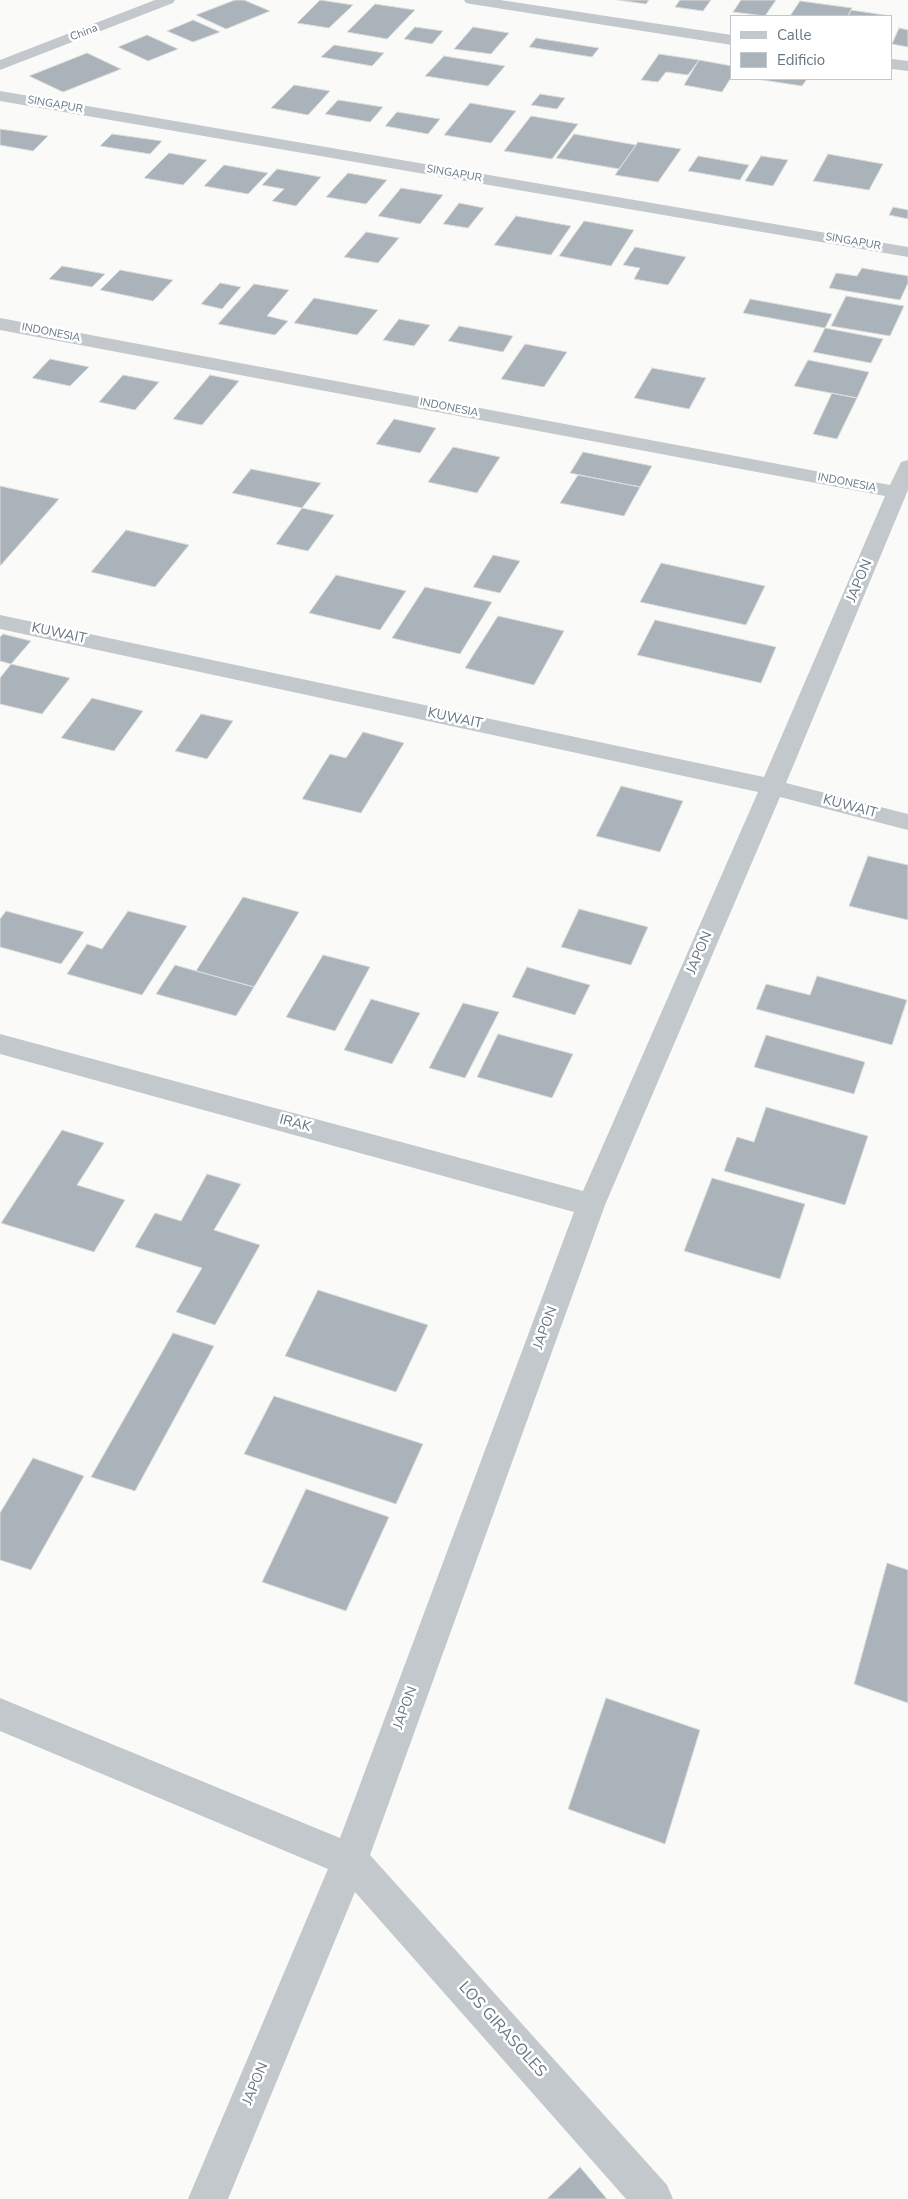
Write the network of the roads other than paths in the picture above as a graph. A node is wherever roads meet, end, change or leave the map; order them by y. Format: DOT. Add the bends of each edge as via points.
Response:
graph roads {
  1 [pos="168,0"];
  2 [pos="471,0"];
  3 [pos="730,40"];
  4 [pos="893,64"];
  5 [pos="0,65"];
  6 [pos="908,66"];
  7 [pos="0,96"];
  8 [pos="908,252"];
  9 [pos="0,324"];
  10 [pos="903,479"];
  11 [pos="0,622"];
  12 [pos="772,787"];
  13 [pos="908,822"];
  14 [pos="0,1044"];
  15 [pos="591,1204"];
  16 [pos="0,1714"];
  17 [pos="350,1860"];
  18 [pos="208,2199"];
  19 [pos="653,2199"];
  1 -- 5 [label="street, China"];
  2 -- 3 [label="street"];
  4 -- 6 [label="street"];
  7 -- 8 [label="street, SINGAPUR"];
  9 -- 10 [label="street, INDONESIA"];
  10 -- 12 [label="street, JAPON"];
  11 -- 12 [label="street, KUWAIT"];
  12 -- 13 [label="street, KUWAIT"];
  12 -- 15 [label="street, JAPON"];
  14 -- 15 [label="street, IRAK"];
  15 -- 17 [label="street, JAPON"];
  16 -- 17 [label="street"];
  17 -- 18 [label="street, JAPON"];
  17 -- 19 [label="street, LOS GIRASOLES"];
}
